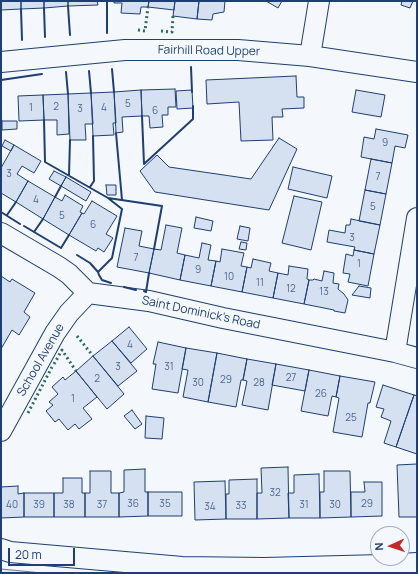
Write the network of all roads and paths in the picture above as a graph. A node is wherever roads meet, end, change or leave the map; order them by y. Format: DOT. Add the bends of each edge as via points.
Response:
graph roads {
  1 [pos="319,1"];
  2 [pos="310,56"];
  3 [pos="1,62"];
  4 [pos="417,72"];
  5 [pos="417,218"];
  6 [pos="1,233"];
  7 [pos="88,293"];
  8 [pos="396,352"];
  9 [pos="417,358"];
  10 [pos="1,431"];
  11 [pos="1,549"];
  12 [pos="417,562"];
  1 -- 2 [label="street"];
  2 -- 3 [label="street, Fairhill Road Upper" via="238,50 125,50"];
  2 -- 4 [label="street, Fairhill Road Upper"];
  5 -- 8 [label="street"];
  6 -- 7 [label="street" via="59,266"];
  7 -- 8 [label="street, Saint Dominick's Road" via="149,301"];
  7 -- 10 [label="street, School Avenue" via="55,333"];
  8 -- 9 [label="street, Saint Dominick's Road"];
  11 -- 12 [label="street" via="10,552 182,567 264,568"];
}
